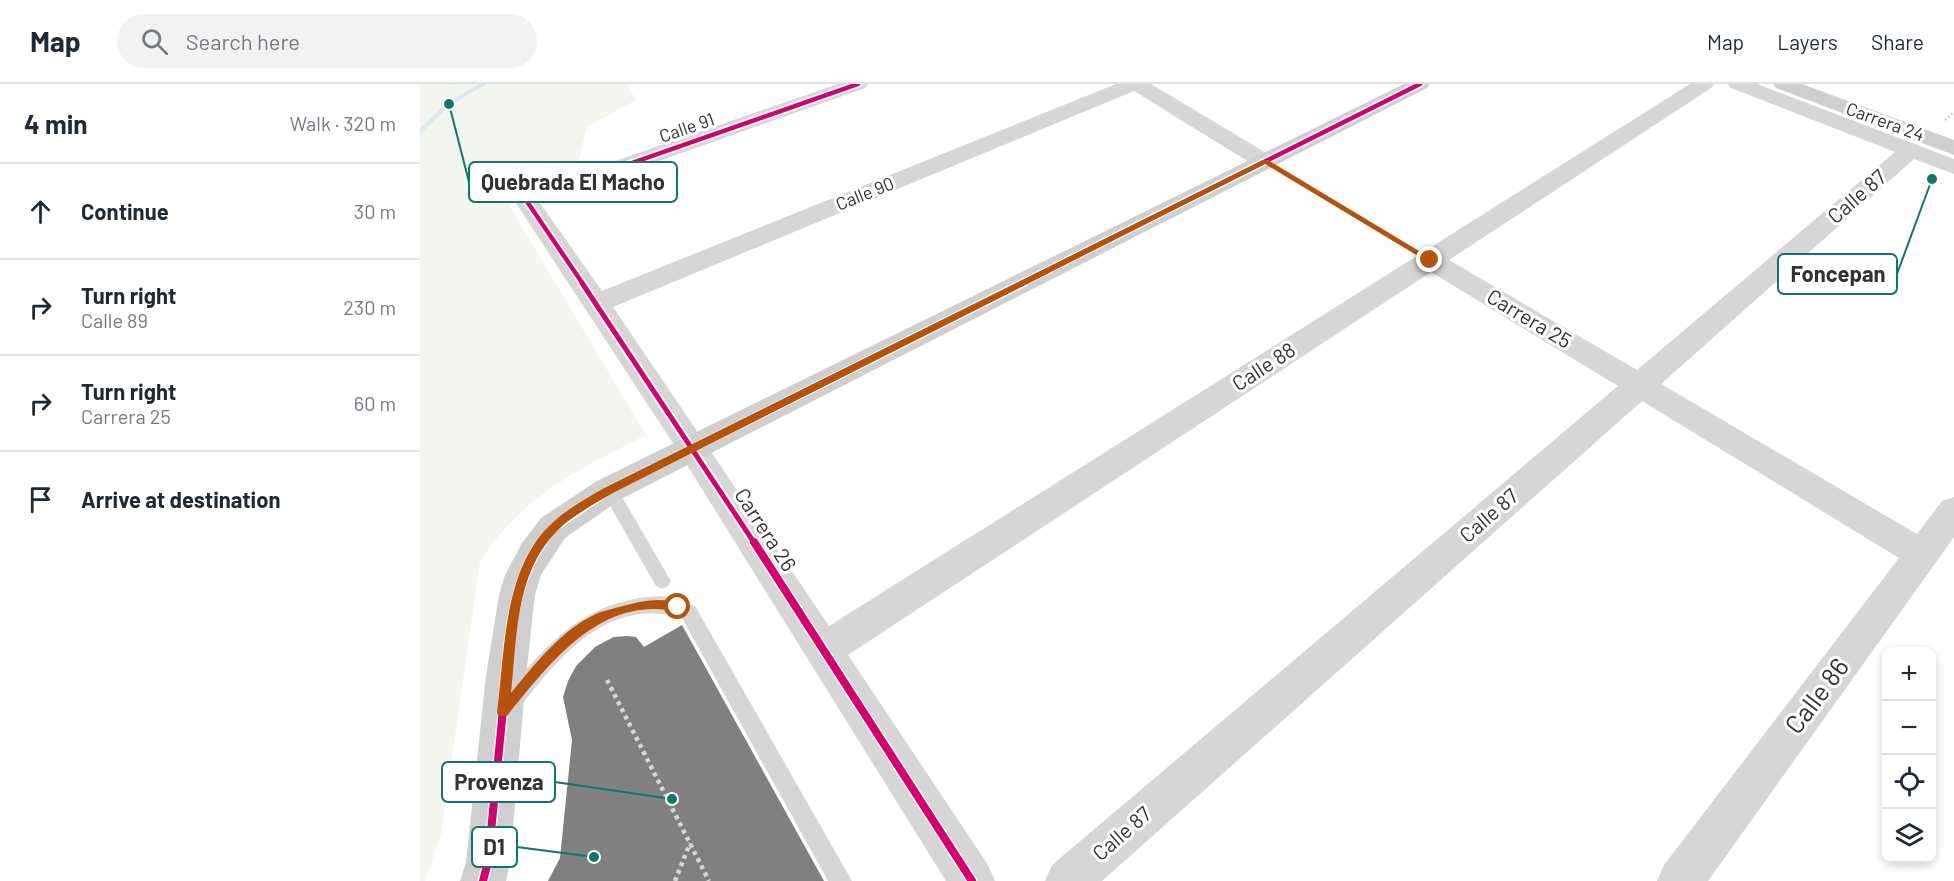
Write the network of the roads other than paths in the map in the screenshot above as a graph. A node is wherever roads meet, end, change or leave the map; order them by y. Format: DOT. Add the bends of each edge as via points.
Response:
graph roads {
  1 [pos="858,84"];
  2 [pos="1135,84"];
  3 [pos="1420,84"];
  4 [pos="1704,84"];
  5 [pos="1738,84"];
  6 [pos="1783,84"];
  7 [pos="1954,148"];
  8 [pos="1911,150"];
  9 [pos="1265,162"];
  10 [pos="1954,167"];
  11 [pos="526,200"];
  12 [pos="1430,260"];
  13 [pos="596,304"];
  14 [pos="1640,385"];
  15 [pos="693,448"];
  16 [pos="609,490"];
  17 [pos="1954,510"];
  18 [pos="1922,554"];
  19 [pos="662,580"];
  20 [pos="823,650"];
  21 [pos="502,712"];
  22 [pos="483,881"];
  23 [pos="841,881"];
  24 [pos="972,881"];
  25 [pos="1068,881"];
  26 [pos="1680,881"];
  1 -- 11 [label="street, Calle 91"];
  2 -- 9 [label="street"];
  2 -- 13 [label="street, Calle 90"];
  3 -- 9 [label="street"];
  4 -- 12 [label="street, Calle 88"];
  5 -- 8 [label="street"];
  6 -- 7 [label="street, Carrera 24"];
  8 -- 10 [label="street"];
  8 -- 14 [label="street, Calle 87"];
  9 -- 15 [label="street"];
  11 -- 13 [label="street, Carrera 26"];
  12 -- 14 [label="street, Carrera 25"];
  12 -- 20 [label="street, Calle 88"];
  13 -- 15 [label="street, Carrera 26"];
  14 -- 18 [label="street, Carrera 25"];
  14 -- 25 [label="street, Calle 87"];
  15 -- 16 [label="street"];
  15 -- 20 [label="street, Carrera 26"];
  16 -- 19 [label="lane"];
  16 -- 21 [label="street" via="553,528 534,553 517,595"];
  17 -- 18 [label="street, Calle 86"];
  18 -- 26 [label="street, Calle 86"];
  20 -- 24 [label="street, Carrera 26"];
  21 -- 22 [label="street"];
  21 -- 23 [label="lane" via="546,659 599,618 643,605 665,604 688,612"];
}
